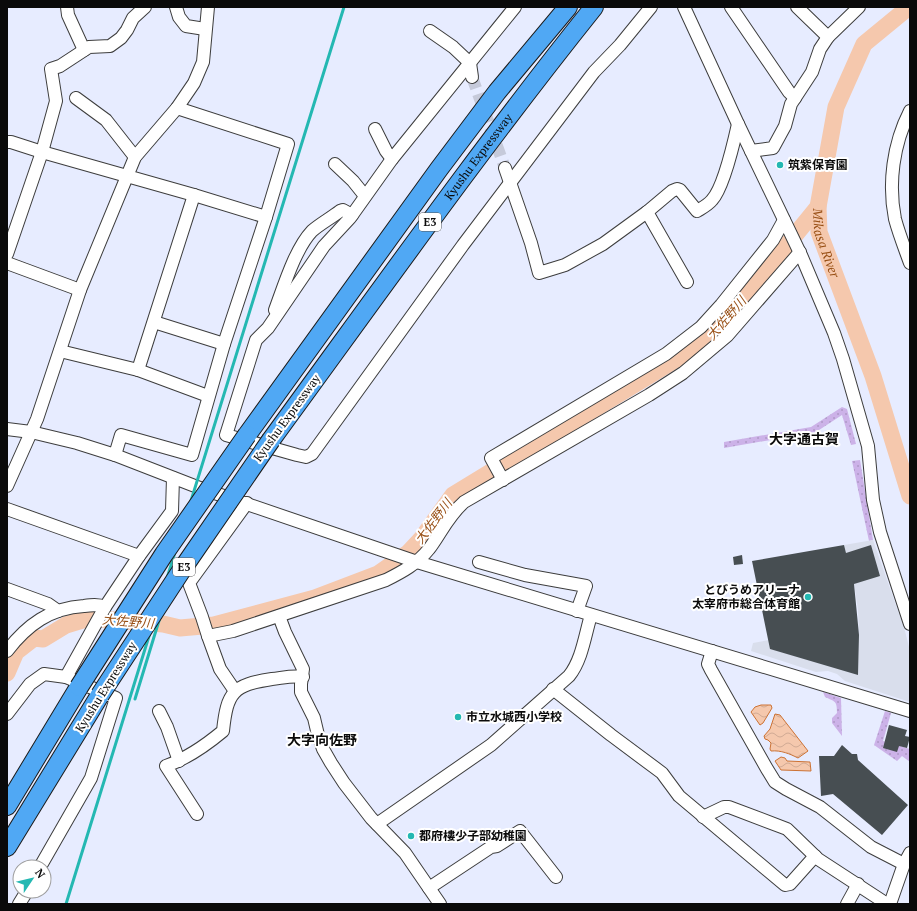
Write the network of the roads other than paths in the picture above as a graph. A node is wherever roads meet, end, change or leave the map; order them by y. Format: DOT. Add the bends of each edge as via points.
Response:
graph roads {
  1 [pos="66,7"];
  2 [pos="145,7"];
  3 [pos="176,7"];
  4 [pos="208,7"];
  5 [pos="515,7"];
  6 [pos="568,7"];
  7 [pos="594,7"];
  8 [pos="651,7"];
  9 [pos="684,7"];
  10 [pos="731,7"];
  11 [pos="797,7"];
  12 [pos="859,7"];
  13 [pos="205,29"];
  14 [pos="430,31"];
  15 [pos="828,37"];
  16 [pos="84,50"];
  17 [pos="470,63"];
  18 [pos="472,77"];
  19 [pos="76,98"];
  20 [pos="795,98"];
  21 [pos="177,108"];
  22 [pos="910,111"];
  23 [pos="738,124"];
  24 [pos="375,128"];
  25 [pos="7,142"];
  26 [pos="751,151"];
  27 [pos="42,152"];
  28 [pos="135,157"];
  29 [pos="392,159"];
  30 [pos="336,164"];
  31 [pos="505,168"];
  32 [pos="128,176"];
  33 [pos="510,183"];
  34 [pos="194,195"];
  35 [pos="365,196"];
  36 [pos="647,212"];
  37 [pos="352,215"];
  38 [pos="266,218"];
  39 [pos="785,222"];
  40 [pos="799,251"];
  41 [pos="7,254"];
  42 [pos="7,263"];
  43 [pos="910,263"];
  44 [pos="687,282"];
  45 [pos="80,290"];
  46 [pos="276,315"];
  47 [pos="154,322"];
  48 [pos="224,344"];
  49 [pos="60,351"];
  50 [pos="138,370"];
  51 [pos="208,396"];
  52 [pos="7,429"];
  53 [pos="31,432"];
  54 [pos="276,445"];
  55 [pos="115,455"];
  56 [pos="173,478"];
  57 [pos="503,480"];
  58 [pos="7,486"];
  59 [pos="247,503"];
  60 [pos="7,509"];
  61 [pos="139,556"];
  62 [pos="417,562"];
  63 [pos="479,562"];
  64 [pos="7,589"];
  65 [pos="105,607"];
  66 [pos="577,611"];
  67 [pos="58,612"];
  68 [pos="591,615"];
  69 [pos="279,616"];
  70 [pos="910,624"];
  71 [pos="208,636"];
  72 [pos="7,650"];
  73 [pos="712,651"];
  74 [pos="303,677"];
  75 [pos="72,682"];
  76 [pos="553,689"];
  77 [pos="235,691"];
  78 [pos="159,711"];
  79 [pos="910,711"];
  80 [pos="7,714"];
  81 [pos="179,761"];
  82 [pos="7,806"];
  83 [pos="197,814"];
  84 [pos="702,817"];
  85 [pos="377,824"];
  86 [pos="7,847"];
  87 [pos="910,853"];
  88 [pos="814,856"];
  89 [pos="45,859"];
  90 [pos="904,864"];
  91 [pos="556,877"];
  92 [pos="858,884"];
  93 [pos="429,888"];
  94 [pos="440,904"];
  95 [pos="847,904"];
  96 [pos="888,904"];
  1 -- 16 [label="street"];
  2 -- 16 [label="street" via="133,18 127,30 115,43"];
  3 -- 13 [label="street" via="179,17 186,26"];
  4 -- 13 [label="street"];
  5 -- 17 [label="street"];
  6 -- 75 [label="highway, Kyushu Expressway / E3, bridge" via="497,92 247,435"];
  7 -- 54 [label="highway, Kyushu Expressway / E3" via="457,184"];
  8 -- 33 [label="street" via="594,72"];
  9 -- 23 [label="street"];
  10 -- 20 [label="street"];
  11 -- 15 [label="street"];
  12 -- 15 [label="street"];
  13 -- 21 [label="street" via="203,62 194,83"];
  14 -- 17 [label="street"];
  15 -- 20 [label="street" via="820,49 812,72"];
  16 -- 27 [label="street" via="52,69 56,101"];
  17 -- 18 [label="street"];
  17 -- 29 [label="street"];
  19 -- 28 [label="street" via="106,120"];
  20 -- 26 [label="street" via="785,126 773,148"];
  21 -- 28 [label="street"];
  21 -- 38 [label="street" via="288,144"];
  22 -- 43 [label="street" via="901,134 892,174 895,219"];
  23 -- 26 [label="street"];
  23 -- 36 [label="street" via="729,161 713,199 697,211 677,189"];
  24 -- 29 [label="street"];
  25 -- 27 [label="street"];
  26 -- 39 [label="street"];
  27 -- 32 [label="street"];
  27 -- 41 [label="street"];
  28 -- 32 [label="street"];
  29 -- 35 [label="street"];
  30 -- 35 [label="street"];
  31 -- 33 [label="street"];
  32 -- 34 [label="street"];
  32 -- 45 [label="street"];
  33 -- 36 [label="street" via="539,273 565,265 603,244"];
  33 -- 54 [label="street" via="312,454 306,457"];
  34 -- 38 [label="street"];
  34 -- 47 [label="street"];
  35 -- 37 [label="street"];
  36 -- 44 [label="street"];
  37 -- 46 [label="street" via="324,246"];
  37 -- 46 [label="street" via="340,211 313,230 306,239 274,310"];
  38 -- 48 [label="street"];
  39 -- 40 [label="street"];
  39 -- 57 [label="street" via="701,327 666,354 491,458"];
  40 -- 57 [label="street" via="727,336 683,373"];
  40 -- 70 [label="street" via="843,359 868,446 873,500 880,532"];
  42 -- 45 [label="street"];
  45 -- 49 [label="street"];
  46 -- 54 [label="street" via="256,340 226,435"];
  47 -- 48 [label="street"];
  47 -- 50 [label="street"];
  48 -- 51 [label="street"];
  49 -- 50 [label="street"];
  49 -- 53 [label="street"];
  50 -- 51 [label="street"];
  51 -- 55 [label="street" via="192,455 121,435"];
  52 -- 53 [label="street"];
  53 -- 55 [label="street"];
  53 -- 58 [label="street"];
  54 -- 86 [label="highway, Kyushu Expressway / E3, bridge" via="183,568"];
  55 -- 56 [label="street"];
  56 -- 59 [label="street"];
  56 -- 61 [label="street" via="172,511"];
  57 -- 62 [label="street" via="457,508"];
  59 -- 62 [label="street"];
  59 -- 71 [label="street" via="189,583"];
  60 -- 61 [label="street"];
  61 -- 65 [label="street"];
  62 -- 66 [label="street"];
  62 -- 69 [label="street" via="386,580"];
  63 -- 66 [label="street" via="525,575 586,586"];
  64 -- 67 [label="street" via="48,604"];
  65 -- 67 [label="street" via="77,606"];
  65 -- 75 [label="street"];
  66 -- 68 [label="street"];
  67 -- 72 [label="street" via="45,616 31,626 19,635"];
  68 -- 73 [label="street"];
  68 -- 76 [label="street" via="574,670"];
  69 -- 71 [label="street"];
  69 -- 74 [label="street" via="303,670"];
  71 -- 77 [label="street" via="220,670"];
  73 -- 79 [label="street"];
  73 -- 90 [label="street" via="708,664 775,782 820,807 870,846"];
  74 -- 77 [label="street" via="247,684"];
  74 -- 85 [label="street" via="300,684 301,692 314,718 323,749 344,783"];
  75 -- 80 [label="street" via="44,674 30,684"];
  75 -- 82 [label="highway, Kyushu Expressway / E3"];
  75 -- 89 [label="street" via="116,698 91,779"];
  76 -- 84 [label="street" via="662,773 679,796"];
  76 -- 85 [label="street" via="491,745"];
  77 -- 81 [label="street" via="228,701 223,731 205,746"];
  78 -- 81 [label="street"];
  81 -- 83 [label="street" via="166,766"];
  84 -- 88 [label="street" via="724,807 729,808 787,829"];
  84 -- 88 [label="street" via="785,885 790,884"];
  85 -- 93 [label="street" via="405,853"];
  87 -- 90 [label="street"];
  88 -- 92 [label="street"];
  90 -- 96 [label="street"];
  91 -- 93 [label="street" via="520,831"];
  92 -- 95 [label="street"];
  92 -- 96 [label="street"];
  93 -- 94 [label="street"];
}
